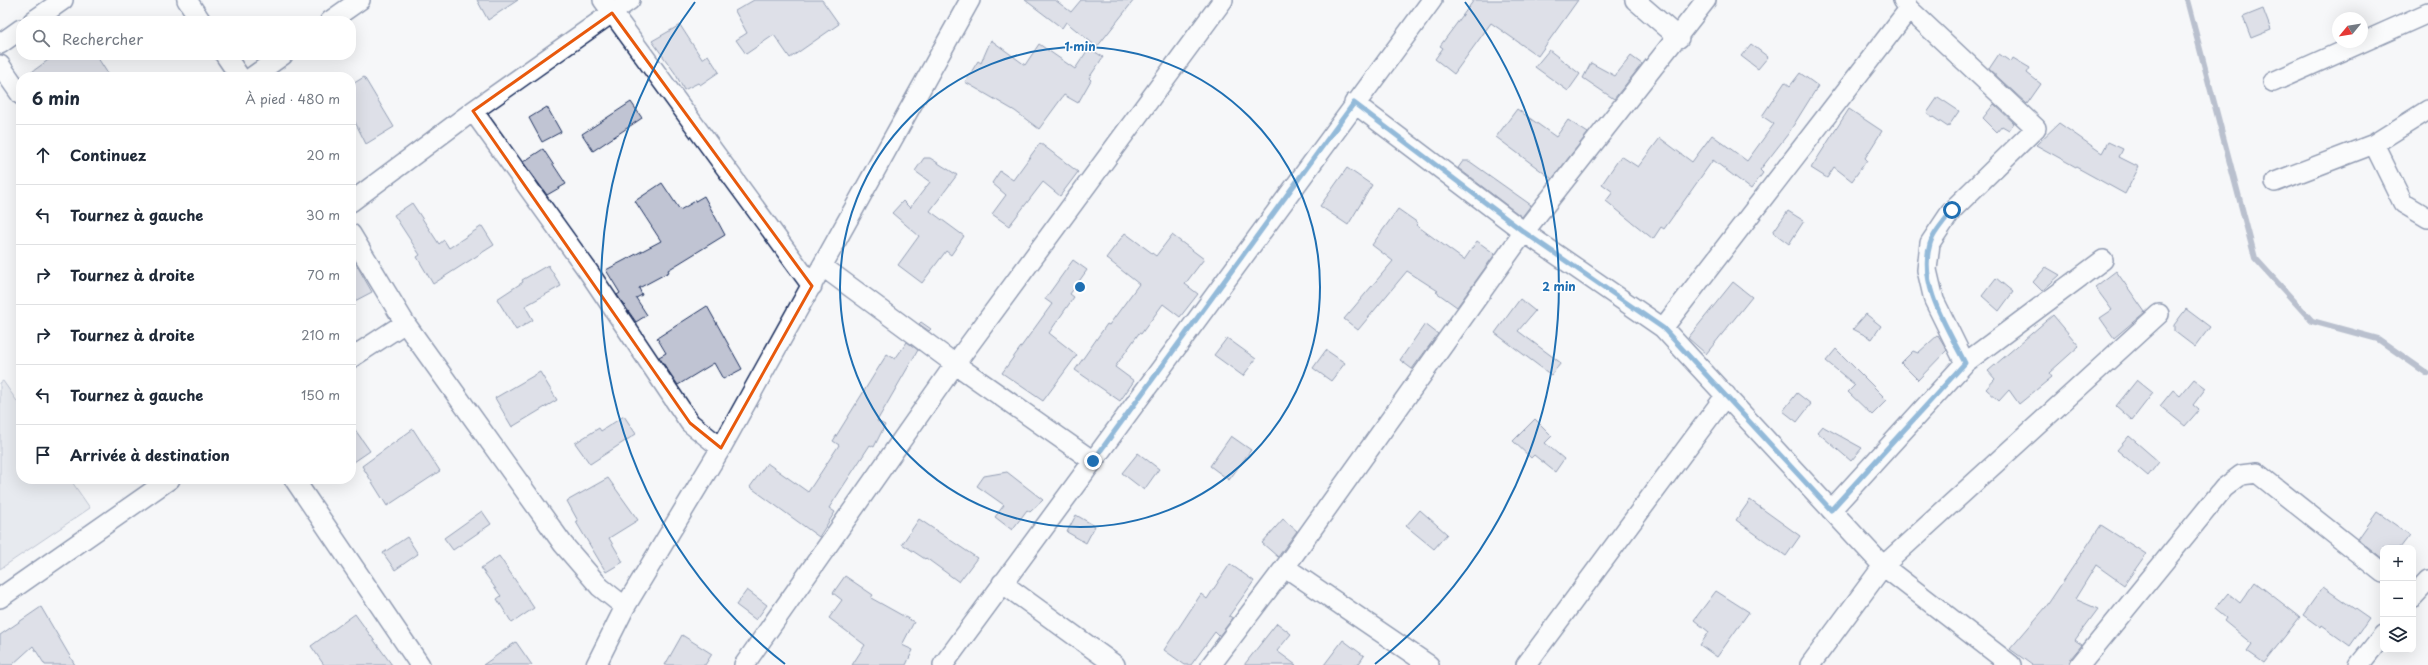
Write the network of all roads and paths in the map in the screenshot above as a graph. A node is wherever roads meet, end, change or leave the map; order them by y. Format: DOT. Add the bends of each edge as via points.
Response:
graph roads {
  1 [pos="64,0"];
  2 [pos="187,0"];
  3 [pos="360,0"];
  4 [pos="630,0"];
  5 [pos="970,0"];
  6 [pos="1223,0"];
  7 [pos="1432,0"];
  8 [pos="1635,0"];
  9 [pos="1706,0"];
  10 [pos="1906,4"];
  11 [pos="608,6"];
  12 [pos="2428,13"];
  13 [pos="40,16"];
  14 [pos="198,16"];
  15 [pos="337,16"];
  16 [pos="16,33"];
  17 [pos="1679,38"];
  18 [pos="0,44"];
  19 [pos="228,60"];
  20 [pos="276,60"];
  21 [pos="0,65"];
  22 [pos="237,72"];
  23 [pos="259,72"];
  24 [pos="2273,82"];
  25 [pos="16,88"];
  26 [pos="1354,103"];
  27 [pos="2428,110"];
  28 [pos="473,111"];
  29 [pos="2374,144"];
  30 [pos="2274,182"];
  31 [pos="356,198"];
  32 [pos="2428,218"];
  33 [pos="1524,232"];
  34 [pos="356,242"];
  35 [pos="2103,260"];
  36 [pos="822,266"];
  37 [pos="812,286"];
  38 [pos="2159,314"];
  39 [pos="405,323"];
  40 [pos="1663,328"];
  41 [pos="356,355"];
  42 [pos="1965,363"];
  43 [pos="954,364"];
  44 [pos="1726,395"];
  45 [pos="721,448"];
  46 [pos="1093,461"];
  47 [pos="163,484"];
  48 [pos="297,484"];
  49 [pos="1831,510"];
  50 [pos="1883,566"];
  51 [pos="1285,567"];
  52 [pos="2380,571"];
  53 [pos="2428,581"];
  54 [pos="1002,583"];
  55 [pos="2416,594"];
  56 [pos="0,598"];
  57 [pos="625,607"];
  58 [pos="2380,639"];
  59 [pos="420,665"];
  60 [pos="596,665"];
  61 [pos="744,665"];
  62 [pos="943,665"];
  63 [pos="1115,665"];
  64 [pos="1211,665"];
  65 [pos="1429,665"];
  66 [pos="1526,665"];
  67 [pos="1810,665"];
  68 [pos="2011,665"];
  69 [pos="2080,665"];
  70 [pos="2359,665"];
  1 -- 13 [label="street"];
  2 -- 14 [label="street"];
  3 -- 15 [label="street"];
  4 -- 11 [label="street"];
  5 -- 36 [label="street"];
  6 -- 43 [label="street"];
  7 -- 26 [label="street"];
  8 -- 17 [label="street"];
  9 -- 17 [label="street"];
  10 -- 40 [label="street"];
  10 -- 42 [label="street" via="2036,128 1952,210 1930,243 1927,270 1934,300"];
  11 -- 28 [label="street"];
  11 -- 37 [label="street"];
  12 -- 24 [label="street"];
  16 -- 18 [label="street"];
  17 -- 33 [label="street"];
  19 -- 22 [label="street"];
  20 -- 23 [label="street"];
  21 -- 25 [label="street"];
  26 -- 33 [label="street"];
  26 -- 46 [label="street"];
  27 -- 29 [label="street"];
  28 -- 31 [label="street"];
  28 -- 45 [label="street" via="588,271 690,423"];
  29 -- 30 [label="street"];
  29 -- 32 [label="street" via="2403,202"];
  33 -- 40 [label="street"];
  33 -- 51 [label="street"];
  34 -- 39 [label="street"];
  35 -- 42 [label="street"];
  36 -- 37 [label="street"];
  36 -- 43 [label="street"];
  37 -- 45 [label="street"];
  38 -- 50 [label="street"];
  39 -- 41 [label="street"];
  39 -- 57 [label="street" via="563,544 600,586"];
  40 -- 44 [label="street"];
  42 -- 49 [label="street"];
  43 -- 46 [label="street"];
  43 -- 61 [label="street"];
  44 -- 49 [label="street"];
  44 -- 66 [label="street"];
  45 -- 57 [label="street"];
  46 -- 54 [label="street"];
  47 -- 56 [label="street"];
  48 -- 59 [label="street"];
  49 -- 50 [label="street"];
  50 -- 67 [label="street"];
  50 -- 68 [label="street"];
  51 -- 64 [label="street"];
  51 -- 65 [label="street"];
  52 -- 69 [label="street" via="2257,473 2241,475 2224,488"];
  53 -- 55 [label="street"];
  54 -- 62 [label="street"];
  54 -- 63 [label="street"];
  57 -- 60 [label="street"];
  58 -- 70 [label="street"];
}
